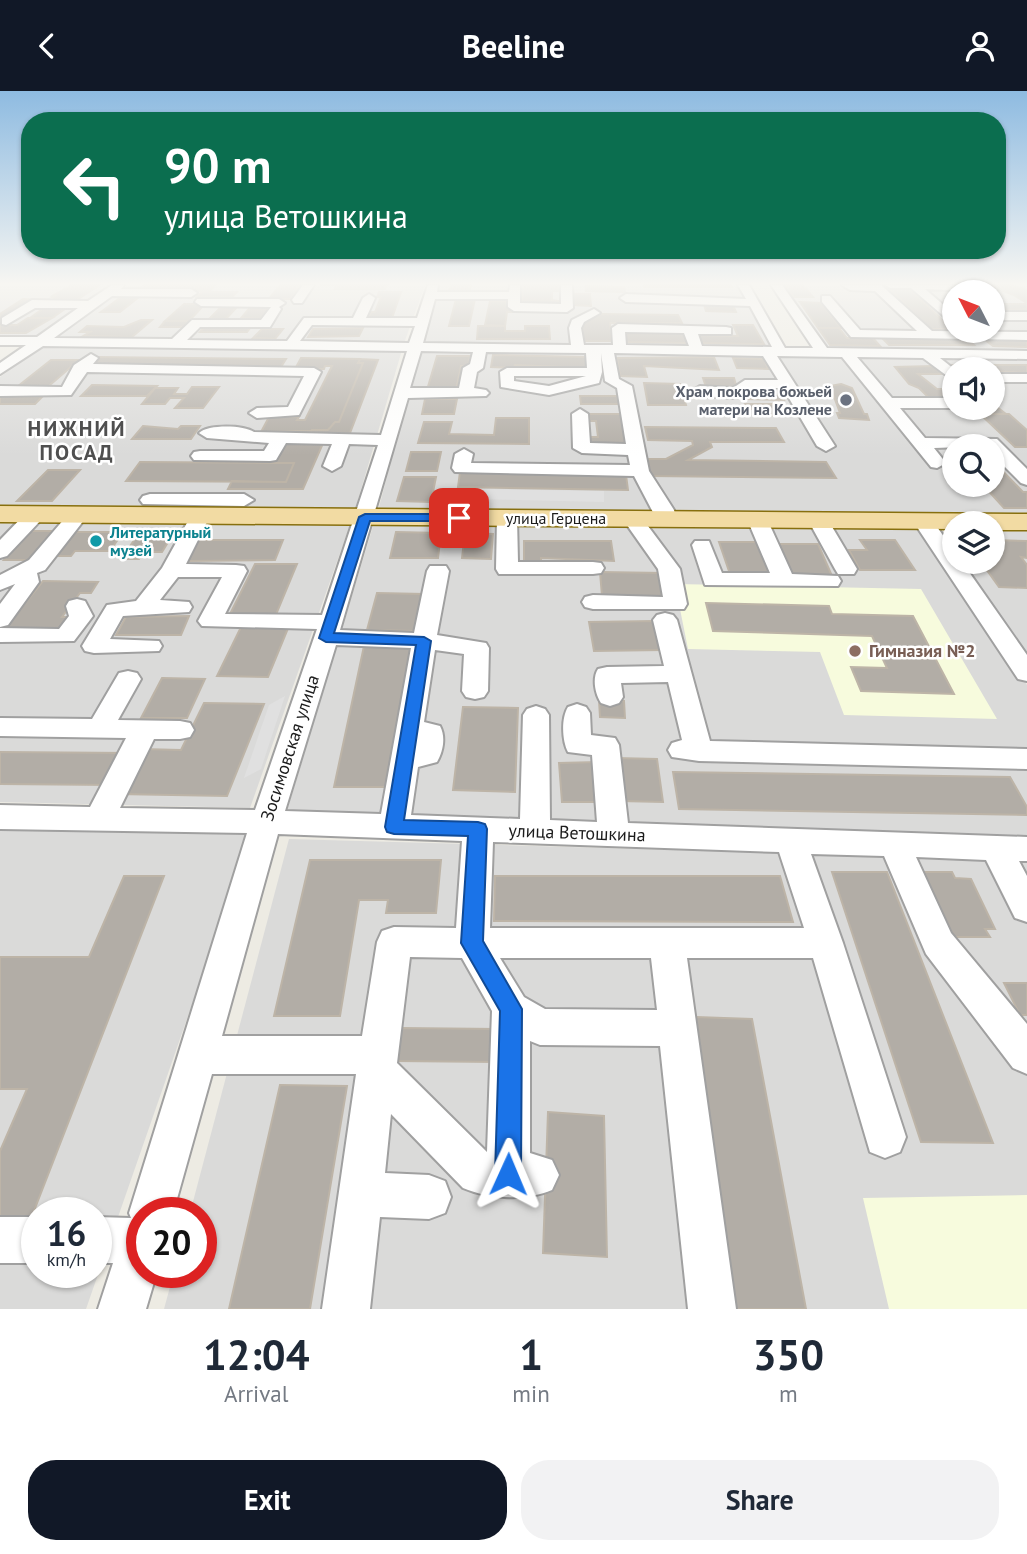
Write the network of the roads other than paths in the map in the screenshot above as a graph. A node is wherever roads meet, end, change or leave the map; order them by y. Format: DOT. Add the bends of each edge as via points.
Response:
graph roads {
  1 [pos="34,342"];
  2 [pos="40,342"];
  3 [pos="177,342"];
  4 [pos="297,342"];
  5 [pos="371,342"];
  6 [pos="414,342"];
  7 [pos="556,342"];
  8 [pos="590,342"];
  9 [pos="606,342"];
  10 [pos="693,342"];
  11 [pos="771,342"];
  12 [pos="821,342"];
  13 [pos="880,342"];
  14 [pos="108,343"];
  15 [pos="980,343"];
  16 [pos="175,344"];
  17 [pos="295,346"];
  18 [pos="369,347"];
  19 [pos="412,348"];
  20 [pos="480,349"];
  21 [pos="556,349"];
  22 [pos="599,350"];
  23 [pos="696,351"];
  24 [pos="775,352"];
  25 [pos="823,352"];
  26 [pos="846,353"];
  27 [pos="891,353"];
  28 [pos="927,354"];
  29 [pos="994,355"];
  30 [pos="1027,355"];
  31 [pos="3,366"];
  32 [pos="942,367"];
  33 [pos="595,372"];
  34 [pos="77,375"];
  35 [pos="278,377"];
  36 [pos="1005,378"];
  37 [pos="1027,378"];
  38 [pos="164,383"];
  39 [pos="788,384"];
  40 [pos="0,391"];
  41 [pos="700,391"];
  42 [pos="400,393"];
  43 [pos="473,393"];
  44 [pos="887,403"];
  45 [pos="942,403"];
  46 [pos="257,413"];
  47 [pos="580,414"];
  48 [pos="207,433"];
  49 [pos="246,433"];
  50 [pos="280,438"];
  51 [pos="343,439"];
  52 [pos="387,440"];
  53 [pos="920,443"];
  54 [pos="942,443"];
  55 [pos="826,446"];
  56 [pos="637,450"];
  57 [pos="1005,451"];
  58 [pos="1027,451"];
  59 [pos="464,454"];
  60 [pos="200,456"];
  61 [pos="1005,456"];
  62 [pos="937,463"];
  63 [pos="332,466"];
  64 [pos="640,471"];
  65 [pos="1027,479"];
  66 [pos="150,500"];
  67 [pos="244,500"];
  68 [pos="189,511"];
  69 [pos="0,515"];
  70 [pos="35,515"];
  71 [pos="78,515"];
  72 [pos="365,517"];
  73 [pos="507,518"];
  74 [pos="632,518"];
  75 [pos="666,518"];
  76 [pos="757,519"];
  77 [pos="818,520"];
  78 [pos="923,521"];
  79 [pos="1027,523"];
  80 [pos="702,545"];
  81 [pos="0,552"];
  82 [pos="0,564"];
  83 [pos="31,567"];
  84 [pos="593,568"];
  85 [pos="172,570"];
  86 [pos="438,571"];
  87 [pos="784,580"];
  88 [pos="0,583"];
  89 [pos="593,602"];
  90 [pos="77,606"];
  91 [pos="143,607"];
  92 [pos="181,607"];
  93 [pos="0,620"];
  94 [pos="666,620"];
  95 [pos="328,630"];
  96 [pos="0,635"];
  97 [pos="424,641"];
  98 [pos="150,646"];
  99 [pos="1027,673"];
  100 [pos="679,674"];
  101 [pos="128,679"];
  102 [pos="475,691"];
  103 [pos="610,697"];
  104 [pos="577,713"];
  105 [pos="536,715"];
  106 [pos="0,727"];
  107 [pos="100,728"];
  108 [pos="145,729"];
  109 [pos="180,730"];
  110 [pos="690,750"];
  111 [pos="1027,758"];
  112 [pos="0,817"];
  113 [pos="99,819"];
  114 [pos="265,822"];
  115 [pos="394,827"];
  116 [pos="478,829"];
  117 [pos="535,831"];
  118 [pos="614,834"];
  119 [pos="791,841"];
  120 [pos="894,844"];
  121 [pos="1012,848"];
  122 [pos="1027,908"];
  123 [pos="472,943"];
  124 [pos="667,943"];
  125 [pos="826,943"];
  126 [pos="511,1009"];
  127 [pos="677,1028"];
  128 [pos="197,1055"];
  129 [pos="1027,1055"];
  130 [pos="377,1063"];
  131 [pos="885,1137"];
  132 [pos="360,1194"];
  133 [pos="429,1196"];
  134 [pos="156,1197"];
  135 [pos="0,1240"];
  136 [pos="21,1240"];
  137 [pos="128,1288"];
  138 [pos="122,1309"];
  139 [pos="346,1309"];
  140 [pos="712,1309"];
  1 -- 2 [label="street"];
  2 -- 14 [label="street"];
  2 -- 31 [label="street"];
  3 -- 16 [label="street"];
  4 -- 17 [label="street"];
  5 -- 18 [label="street"];
  6 -- 19 [label="street, Зосимовская улица"];
  7 -- 21 [label="street"];
  8 -- 22 [label="street"];
  9 -- 22 [label="street"];
  10 -- 23 [label="street"];
  11 -- 24 [label="street"];
  12 -- 25 [label="street"];
  13 -- 27 [label="street"];
  14 -- 16 [label="street"];
  14 -- 34 [label="street"];
  15 -- 29 [label="street"];
  16 -- 17 [label="street"];
  17 -- 18 [label="street"];
  17 -- 35 [label="street"];
  18 -- 19 [label="street"];
  19 -- 20 [label="street"];
  19 -- 42 [label="street, Зосимовская улица"];
  20 -- 21 [label="street"];
  20 -- 43 [label="street" via="476,368 470,368"];
  21 -- 22 [label="street"];
  22 -- 23 [label="street"];
  22 -- 33 [label="street"];
  22 -- 56 [label="street" via="612,381 624,386"];
  23 -- 24 [label="street"];
  24 -- 25 [label="street"];
  24 -- 39 [label="street"];
  25 -- 26 [label="street"];
  26 -- 27 [label="street"];
  26 -- 44 [label="street"];
  27 -- 28 [label="street"];
  28 -- 29 [label="street"];
  28 -- 32 [label="street"];
  29 -- 30 [label="street"];
  33 -- 33 [label="street" via="507,372 506,384 561,389 576,381 594,380"];
  34 -- 35 [label="street"];
  34 -- 38 [label="street"];
  34 -- 40 [label="street" via="66,392"];
  35 -- 46 [label="street"];
  35 -- 46 [label="street" via="314,372 293,412"];
  36 -- 37 [label="street"];
  39 -- 41 [label="street" via="745,384 737,393"];
  39 -- 55 [label="street"];
  42 -- 43 [label="street"];
  42 -- 52 [label="street, Зосимовская улица"];
  44 -- 45 [label="street"];
  44 -- 53 [label="street"];
  46 -- 49 [label="street"];
  47 -- 56 [label="street" via="582,448"];
  48 -- 49 [label="street"];
  49 -- 50 [label="street" via="243,437"];
  50 -- 51 [label="street"];
  50 -- 60 [label="street" via="270,456"];
  51 -- 52 [label="street"];
  51 -- 63 [label="street"];
  52 -- 72 [label="street, Зосимовская улица"];
  53 -- 54 [label="street"];
  53 -- 62 [label="street"];
  56 -- 64 [label="street"];
  57 -- 58 [label="street"];
  59 -- 64 [label="street" via="461,468"];
  61 -- 65 [label="street"];
  64 -- 75 [label="street"];
  66 -- 68 [label="street"];
  67 -- 68 [label="street"];
  68 -- 71 [label="main road, улица Герцена"];
  68 -- 72 [label="main road, улица Герцена"];
  68 -- 85 [label="street"];
  69 -- 70 [label="main road, улица Герцена"];
  70 -- 71 [label="main road, улица Герцена"];
  70 -- 81 [label="street"];
  71 -- 83 [label="street"];
  72 -- 73 [label="main road, улица Герцена"];
  72 -- 95 [label="street, Зосимовская улица"];
  73 -- 74 [label="main road, улица Герцена"];
  73 -- 84 [label="street" via="507,569"];
  74 -- 75 [label="main road, улица Герцена"];
  74 -- 89 [label="street" via="669,569 676,604"];
  75 -- 76 [label="main road, улица Герцена"];
  76 -- 77 [label="main road, улица Герцена"];
  76 -- 87 [label="street"];
  77 -- 78 [label="main road, улица Герцена"];
  77 -- 87 [label="street" via="838,575"];
  78 -- 79 [label="main road, улица Герцена"];
  78 -- 99 [label="street"];
  80 -- 87 [label="street" via="713,580"];
  82 -- 83 [label="street"];
  83 -- 88 [label="street"];
  83 -- 93 [label="street" via="28,582"];
  85 -- 91 [label="street"];
  85 -- 95 [label="street" via="236,571 210,621"];
  86 -- 97 [label="street"];
  90 -- 96 [label="street" via="81,616 66,636"];
  91 -- 92 [label="street"];
  91 -- 98 [label="street" via="115,610 94,646"];
  94 -- 100 [label="street"];
  95 -- 97 [label="street"];
  95 -- 114 [label="street, Зосимовская улица"];
  97 -- 102 [label="street" via="477,648"];
  97 -- 115 [label="street" via="410,727 430,733 427,755 405,761"];
  100 -- 103 [label="street" via="607,675"];
  100 -- 110 [label="street"];
  101 -- 107 [label="street"];
  104 -- 118 [label="street" via="578,745 605,745"];
  105 -- 117 [label="street"];
  106 -- 107 [label="street"];
  107 -- 108 [label="street"];
  108 -- 109 [label="street"];
  108 -- 113 [label="street"];
  110 -- 111 [label="street"];
  112 -- 113 [label="street, улица Ветошкина"];
  113 -- 114 [label="street, улица Ветошкина"];
  114 -- 115 [label="street, улица Ветошкина"];
  114 -- 128 [label="street, Зосимовская улица"];
  115 -- 116 [label="street, улица Ветошкина"];
  116 -- 117 [label="street, улица Ветошкина"];
  116 -- 123 [label="street"];
  117 -- 118 [label="street, улица Ветошкина"];
  118 -- 119 [label="street, улица Ветошкина"];
  119 -- 120 [label="street, улица Ветошкина"];
  119 -- 125 [label="street"];
  120 -- 121 [label="street, улица Ветошкина"];
  120 -- 129 [label="street" via="938,943"];
  121 -- 122 [label="street"];
  123 -- 124 [label="street"];
  123 -- 126 [label="street"];
  123 -- 130 [label="street" via="394,941"];
  124 -- 125 [label="street"];
  124 -- 127 [label="street"];
  125 -- 131 [label="street"];
  126 -- 127 [label="street" via="540,1027"];
  126 -- 130 [label="street" via="523,1174 478,1173"];
  127 -- 140 [label="street"];
  128 -- 130 [label="street"];
  128 -- 134 [label="street, Зосимовская улица"];
  130 -- 132 [label="street"];
  132 -- 133 [label="street"];
  132 -- 139 [label="street"];
  135 -- 136 [label="street"];
  137 -- 138 [label="street"];
}
